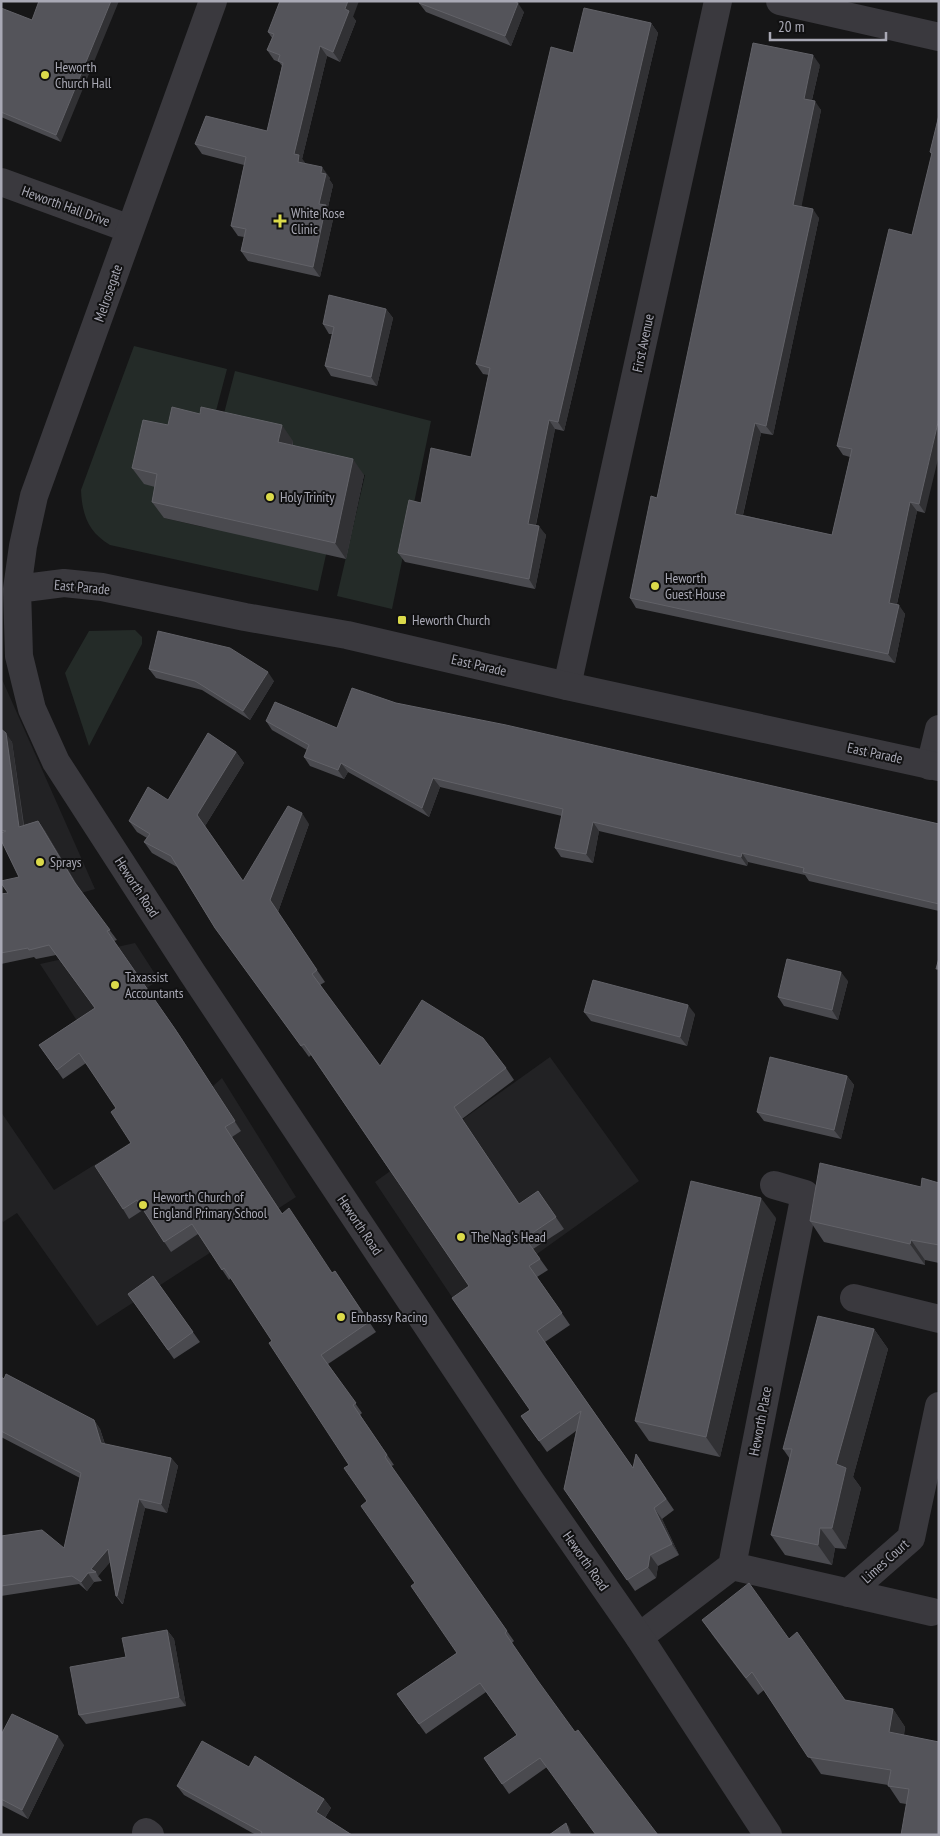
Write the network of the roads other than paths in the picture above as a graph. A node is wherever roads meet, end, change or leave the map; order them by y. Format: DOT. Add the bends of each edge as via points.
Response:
graph roads {
  1 [pos="213,1"];
  2 [pos="718,1"];
  3 [pos="780,1"];
  4 [pos="939,37"];
  5 [pos="1,182"];
  6 [pos="130,229"];
  7 [pos="9,591"];
  8 [pos="567,686"];
  9 [pos="939,729"];
  10 [pos="935,766"];
  11 [pos="774,1185"];
  12 [pos="854,1298"];
  13 [pos="939,1319"];
  14 [pos="939,1406"];
  15 [pos="732,1566"];
  16 [pos="848,1594"];
  17 [pos="932,1612"];
  18 [pos="639,1637"];
  19 [pos="768,1835"];
  1 -- 6 [label="street, Melrosegate"];
  2 -- 8 [label="street, First Avenue"];
  3 -- 4 [label="street"];
  5 -- 6 [label="street, Heworth Hall Drive"];
  6 -- 7 [label="street, Melrosegate" via="34,496"];
  7 -- 8 [label="street, East Parade" via="64,583 102,587 347,635"];
  7 -- 18 [label="street, Heworth Road" via="26,689 56,762 532,1483"];
  8 -- 10 [label="street, East Parade"];
  9 -- 10 [label="street"];
  11 -- 15 [label="street, Heworth Place" via="804,1194"];
  12 -- 13 [label="street"];
  14 -- 16 [label="street, Limes Court" via="911,1538"];
  15 -- 16 [label="street, Limes Court"];
  15 -- 18 [label="street"];
  16 -- 17 [label="street, Limes Court"];
  18 -- 19 [label="street, Heworth Road"];
}
